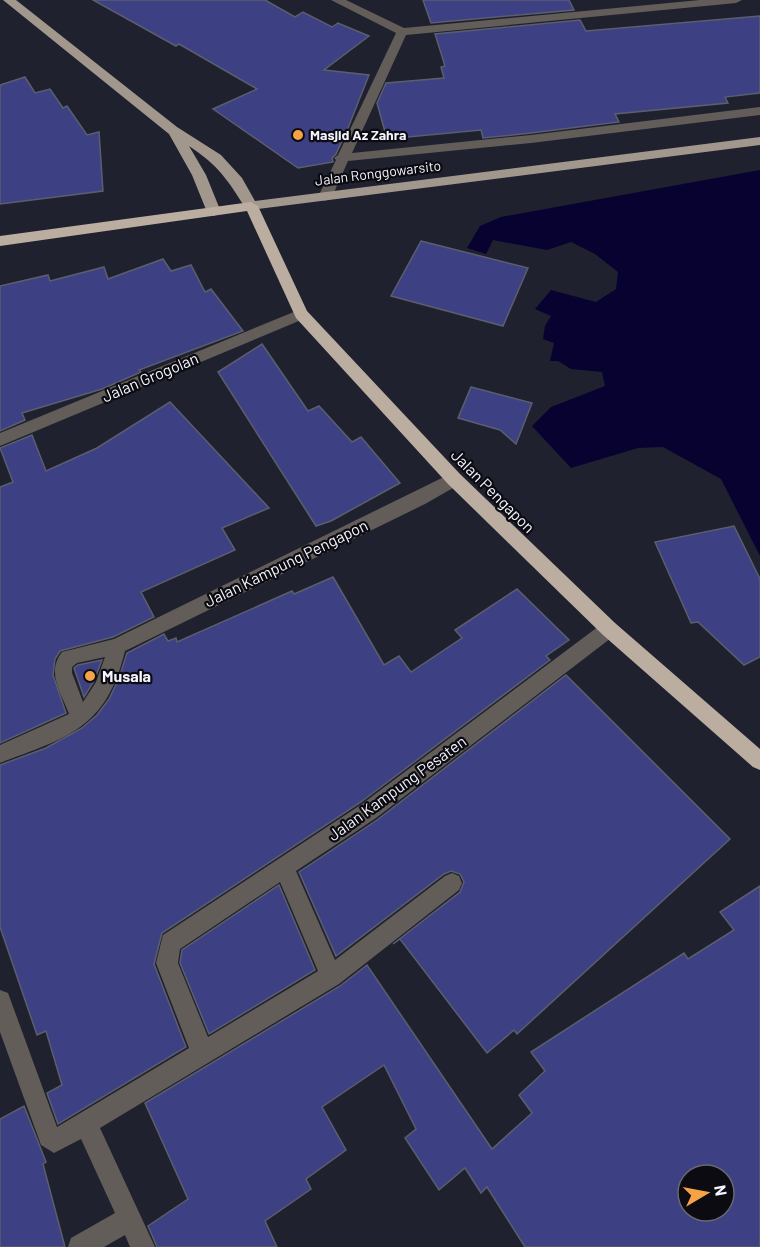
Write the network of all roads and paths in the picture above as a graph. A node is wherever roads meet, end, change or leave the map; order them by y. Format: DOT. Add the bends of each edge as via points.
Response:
graph roads {
  1 [pos="9,0"];
  2 [pos="337,0"];
  3 [pos="736,0"];
  4 [pos="357,3"];
  5 [pos="402,32"];
  6 [pos="760,111"];
  7 [pos="172,130"];
  8 [pos="760,141"];
  9 [pos="341,158"];
  10 [pos="325,197"];
  11 [pos="251,206"];
  12 [pos="214,212"];
  13 [pos="0,241"];
  14 [pos="301,314"];
  15 [pos="0,440"];
  16 [pos="454,479"];
  17 [pos="609,628"];
  18 [pos="117,646"];
  19 [pos="80,718"];
  20 [pos="0,754"];
  21 [pos="760,761"];
  22 [pos="284,867"];
  23 [pos="452,883"];
  24 [pos="331,976"];
  25 [pos="0,1001"];
  26 [pos="202,1054"];
  27 [pos="86,1123"];
  28 [pos="130,1218"];
  29 [pos="80,1247"];
  30 [pos="143,1247"];
  1 -- 7 [label="main road"];
  2 -- 4 [label="street"];
  3 -- 5 [label="street"];
  4 -- 5 [label="street"];
  5 -- 9 [label="street"];
  6 -- 9 [label="street"];
  7 -- 11 [label="main road" via="216,158 237,181"];
  7 -- 12 [label="main road" via="199,175"];
  8 -- 10 [label="main road, Jalan Ronggowarsito"];
  9 -- 10 [label="street"];
  10 -- 11 [label="main road, Jalan Ronggowarsito"];
  11 -- 12 [label="highway, Jalan Ronggowarsito"];
  11 -- 14 [label="highway, Jalan Pengapon"];
  12 -- 13 [label="highway, Jalan Ronggowarsito"];
  14 -- 15 [label="street, Jalan Grogolan"];
  14 -- 16 [label="highway, Jalan Pengapon"];
  16 -- 17 [label="highway, Jalan Pengapon"];
  16 -- 18 [label="street, Jalan Kampung Pengapon"];
  17 -- 21 [label="highway, Jalan Pengapon"];
  17 -- 22 [label="street, Jalan Kampung Pesaten" via="369,811"];
  18 -- 19 [label="street" via="109,678"];
  18 -- 19 [label="street, Jalan Kampung Pengapon" via="68,658 63,665"];
  19 -- 20 [label="street"];
  22 -- 24 [label="street"];
  22 -- 26 [label="street, Jalan Kampung Pesaten" via="178,937 168,949 167,963"];
  23 -- 24 [label="street"];
  24 -- 26 [label="street"];
  25 -- 27 [label="street" via="49,1137 58,1140"];
  26 -- 27 [label="street"];
  27 -- 28 [label="street"];
  28 -- 29 [label="street"];
  28 -- 30 [label="street"];
}
